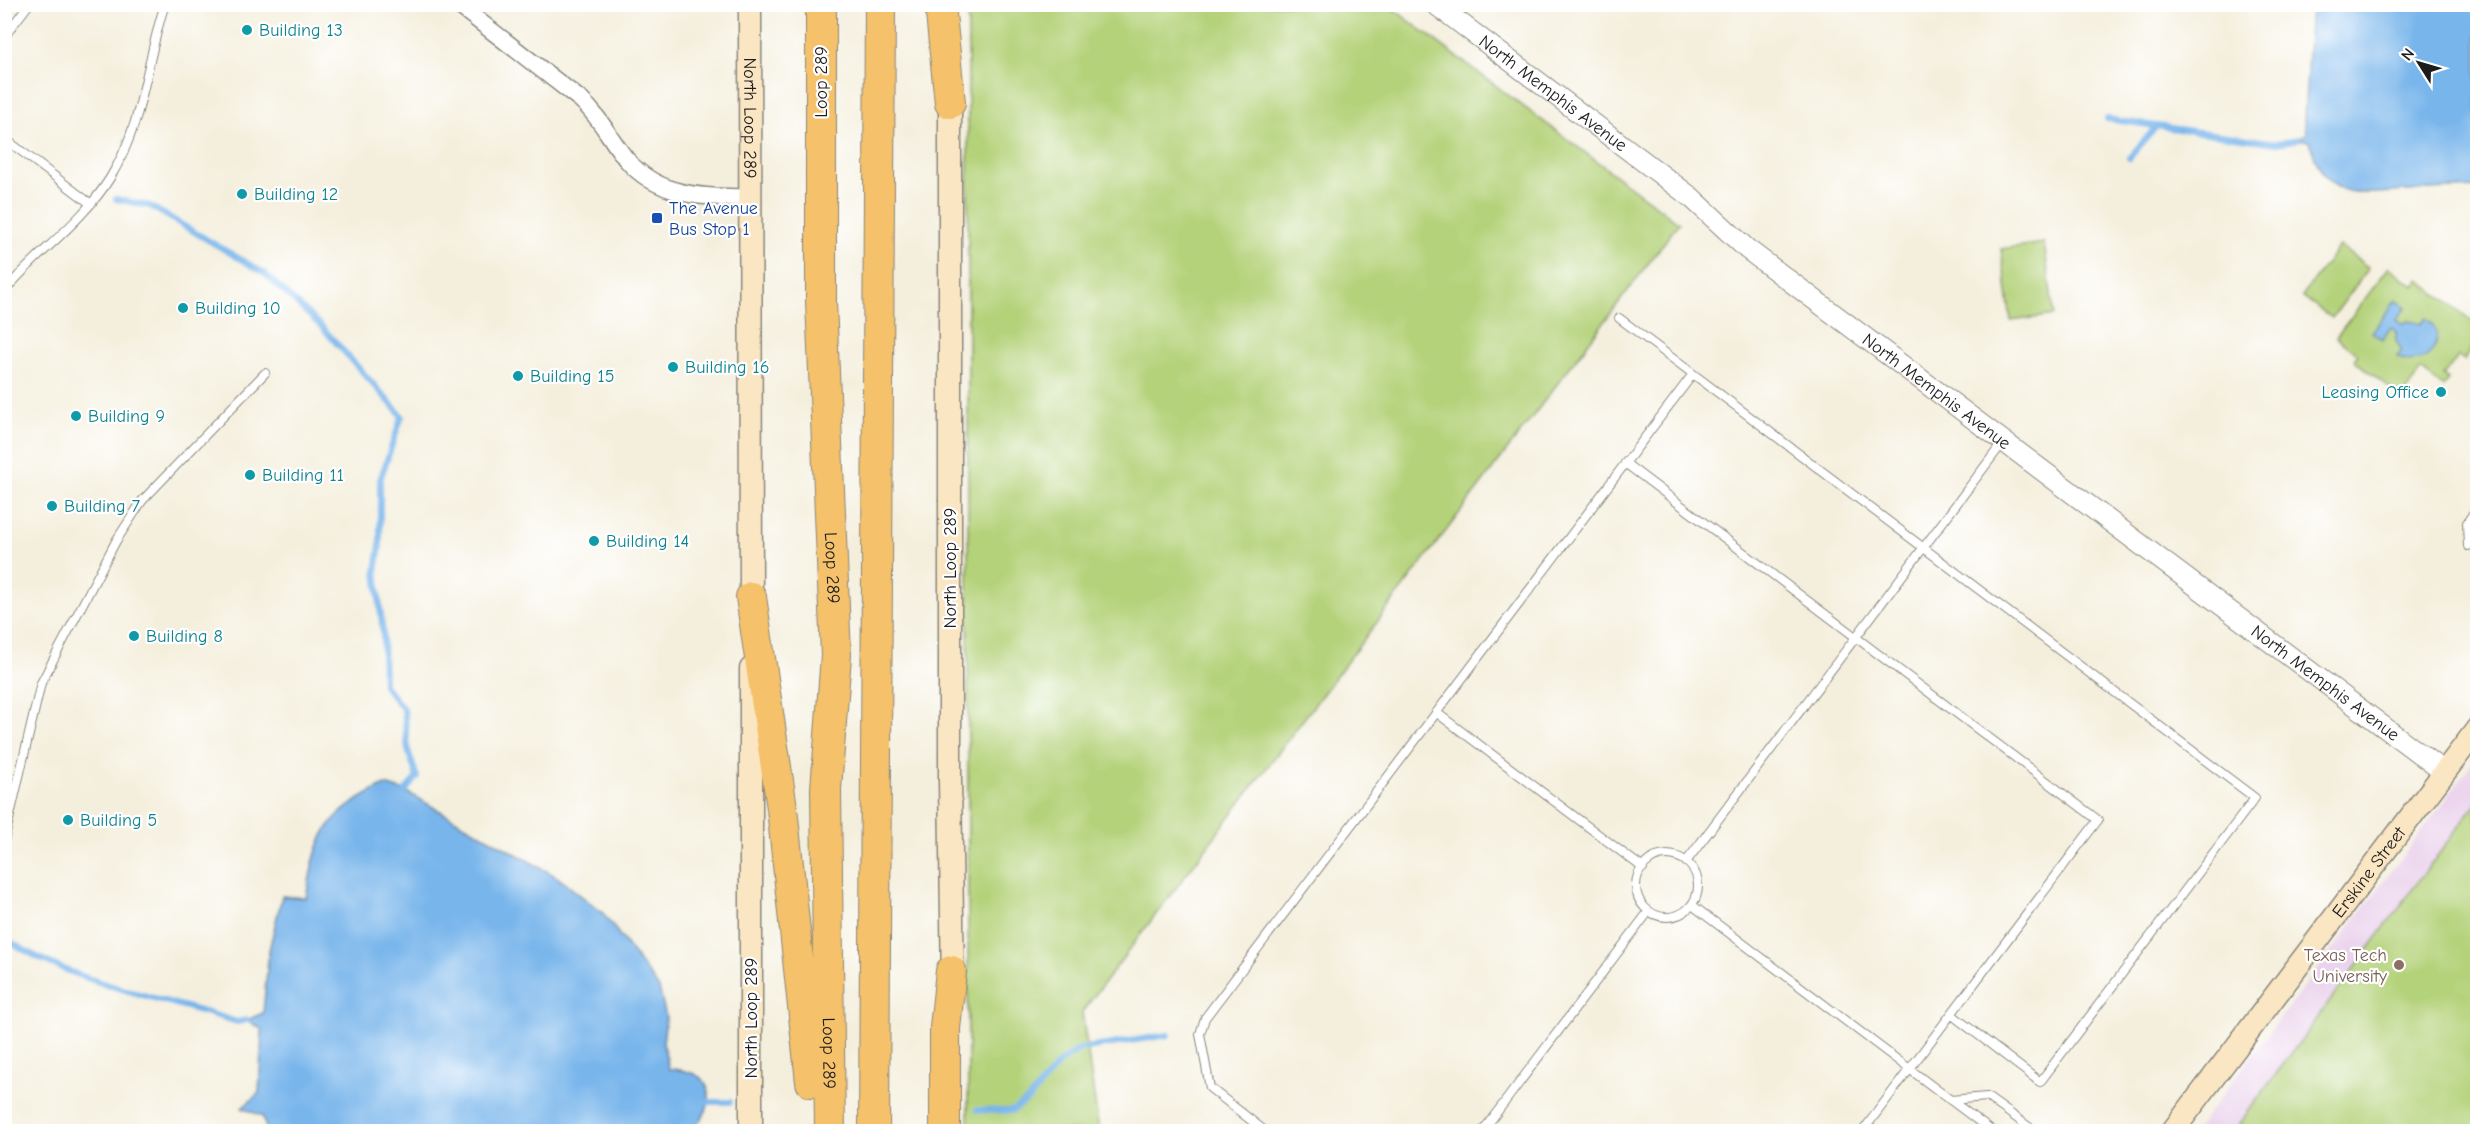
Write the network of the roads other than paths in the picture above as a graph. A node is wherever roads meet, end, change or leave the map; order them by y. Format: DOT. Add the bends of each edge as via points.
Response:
graph roads {
  1 [pos="29,4"];
  2 [pos="165,4"];
  3 [pos="458,4"];
  4 [pos="750,4"];
  5 [pos="821,4"];
  6 [pos="880,4"];
  7 [pos="940,4"];
  8 [pos="951,4"];
  9 [pos="1435,4"];
  10 [pos="4,37"];
  11 [pos="950,103"];
  12 [pos="4,138"];
  13 [pos="750,197"];
  14 [pos="91,204"];
  15 [pos="4,292"];
  16 [pos="1619,318"];
  17 [pos="265,373"];
  18 [pos="1693,374"];
  19 [pos="2005,441"];
  20 [pos="1625,463"];
  21 [pos="2478,506"];
  22 [pos="2468,546"];
  23 [pos="1923,548"];
  24 [pos="751,597"];
  25 [pos="1856,637"];
  26 [pos="1437,713"];
  27 [pos="2478,728"];
  28 [pos="2444,772"];
  29 [pos="4,841"];
  30 [pos="1686,862"];
  31 [pos="1643,868"];
  32 [pos="1692,905"];
  33 [pos="1649,910"];
  34 [pos="951,971"];
  35 [pos="1951,1014"];
  36 [pos="1909,1069"];
  37 [pos="1950,1100"];
  38 [pos="751,1131"];
  39 [pos="812,1131"];
  40 [pos="830,1131"];
  41 [pos="874,1131"];
  42 [pos="945,1131"];
  43 [pos="959,1131"];
  44 [pos="1266,1131"];
  45 [pos="1482,1131"];
  46 [pos="1862,1131"];
  47 [pos="1993,1131"];
  48 [pos="2036,1131"];
  49 [pos="2172,1131"];
  1 -- 10 [label="lane"];
  2 -- 14 [label="lane" via="139,116 110,179"];
  3 -- 13 [label="street" via="575,94 592,110 627,159 660,185 675,192 711,198"];
  4 -- 13 [label="main road, North Loop 289"];
  5 -- 40 [label="highway, Loop 289" via="821,301 836,655 826,789"];
  6 -- 41 [label="highway"];
  7 -- 11 [label="highway"];
  8 -- 11 [label="main road, North Loop 289"];
  9 -- 19 [label="street, North Memphis Avenue" via="1692,198 1747,249"];
  11 -- 34 [label="main road, North Loop 289"];
  12 -- 14 [label="lane"];
  13 -- 24 [label="main road, North Loop 289"];
  14 -- 15 [label="lane"];
  16 -- 18 [label="lane"];
  17 -- 29 [label="lane" via="142,501 116,541 41,682"];
  18 -- 20 [label="lane"];
  18 -- 23 [label="lane"];
  19 -- 23 [label="lane"];
  19 -- 28 [label="street, North Memphis Avenue"];
  20 -- 25 [label="lane"];
  20 -- 26 [label="lane"];
  21 -- 22 [label="lane" via="2467,523"];
  23 -- 25 [label="lane"];
  23 -- 35 [label="lane" via="2255,798 2040,1082"];
  24 -- 38 [label="main road, North Loop 289"];
  24 -- 39 [label="highway" via="795,924 811,1067"];
  25 -- 30 [label="lane"];
  25 -- 35 [label="lane" via="2098,820"];
  26 -- 31 [label="lane"];
  26 -- 44 [label="lane" via="1201,1026 1210,1088"];
  27 -- 28 [label="main road, Erskine Street"];
  28 -- 49 [label="main road, Erskine Street"];
  30 -- 31 [label="lane" via="1660,856"];
  30 -- 32 [label="lane" via="1697,879 1698,892"];
  31 -- 33 [label="lane" via="1637,887 1640,900"];
  32 -- 33 [label="lane" via="1681,914 1668,917"];
  32 -- 36 [label="lane"];
  33 -- 45 [label="lane"];
  34 -- 42 [label="highway" via="945,1028"];
  34 -- 43 [label="main road, North Loop 289" via="958,1028"];
  35 -- 36 [label="lane"];
  36 -- 37 [label="lane"];
  36 -- 46 [label="lane"];
  37 -- 47 [label="lane"];
  37 -- 48 [label="lane" via="1987,1097"];
}
